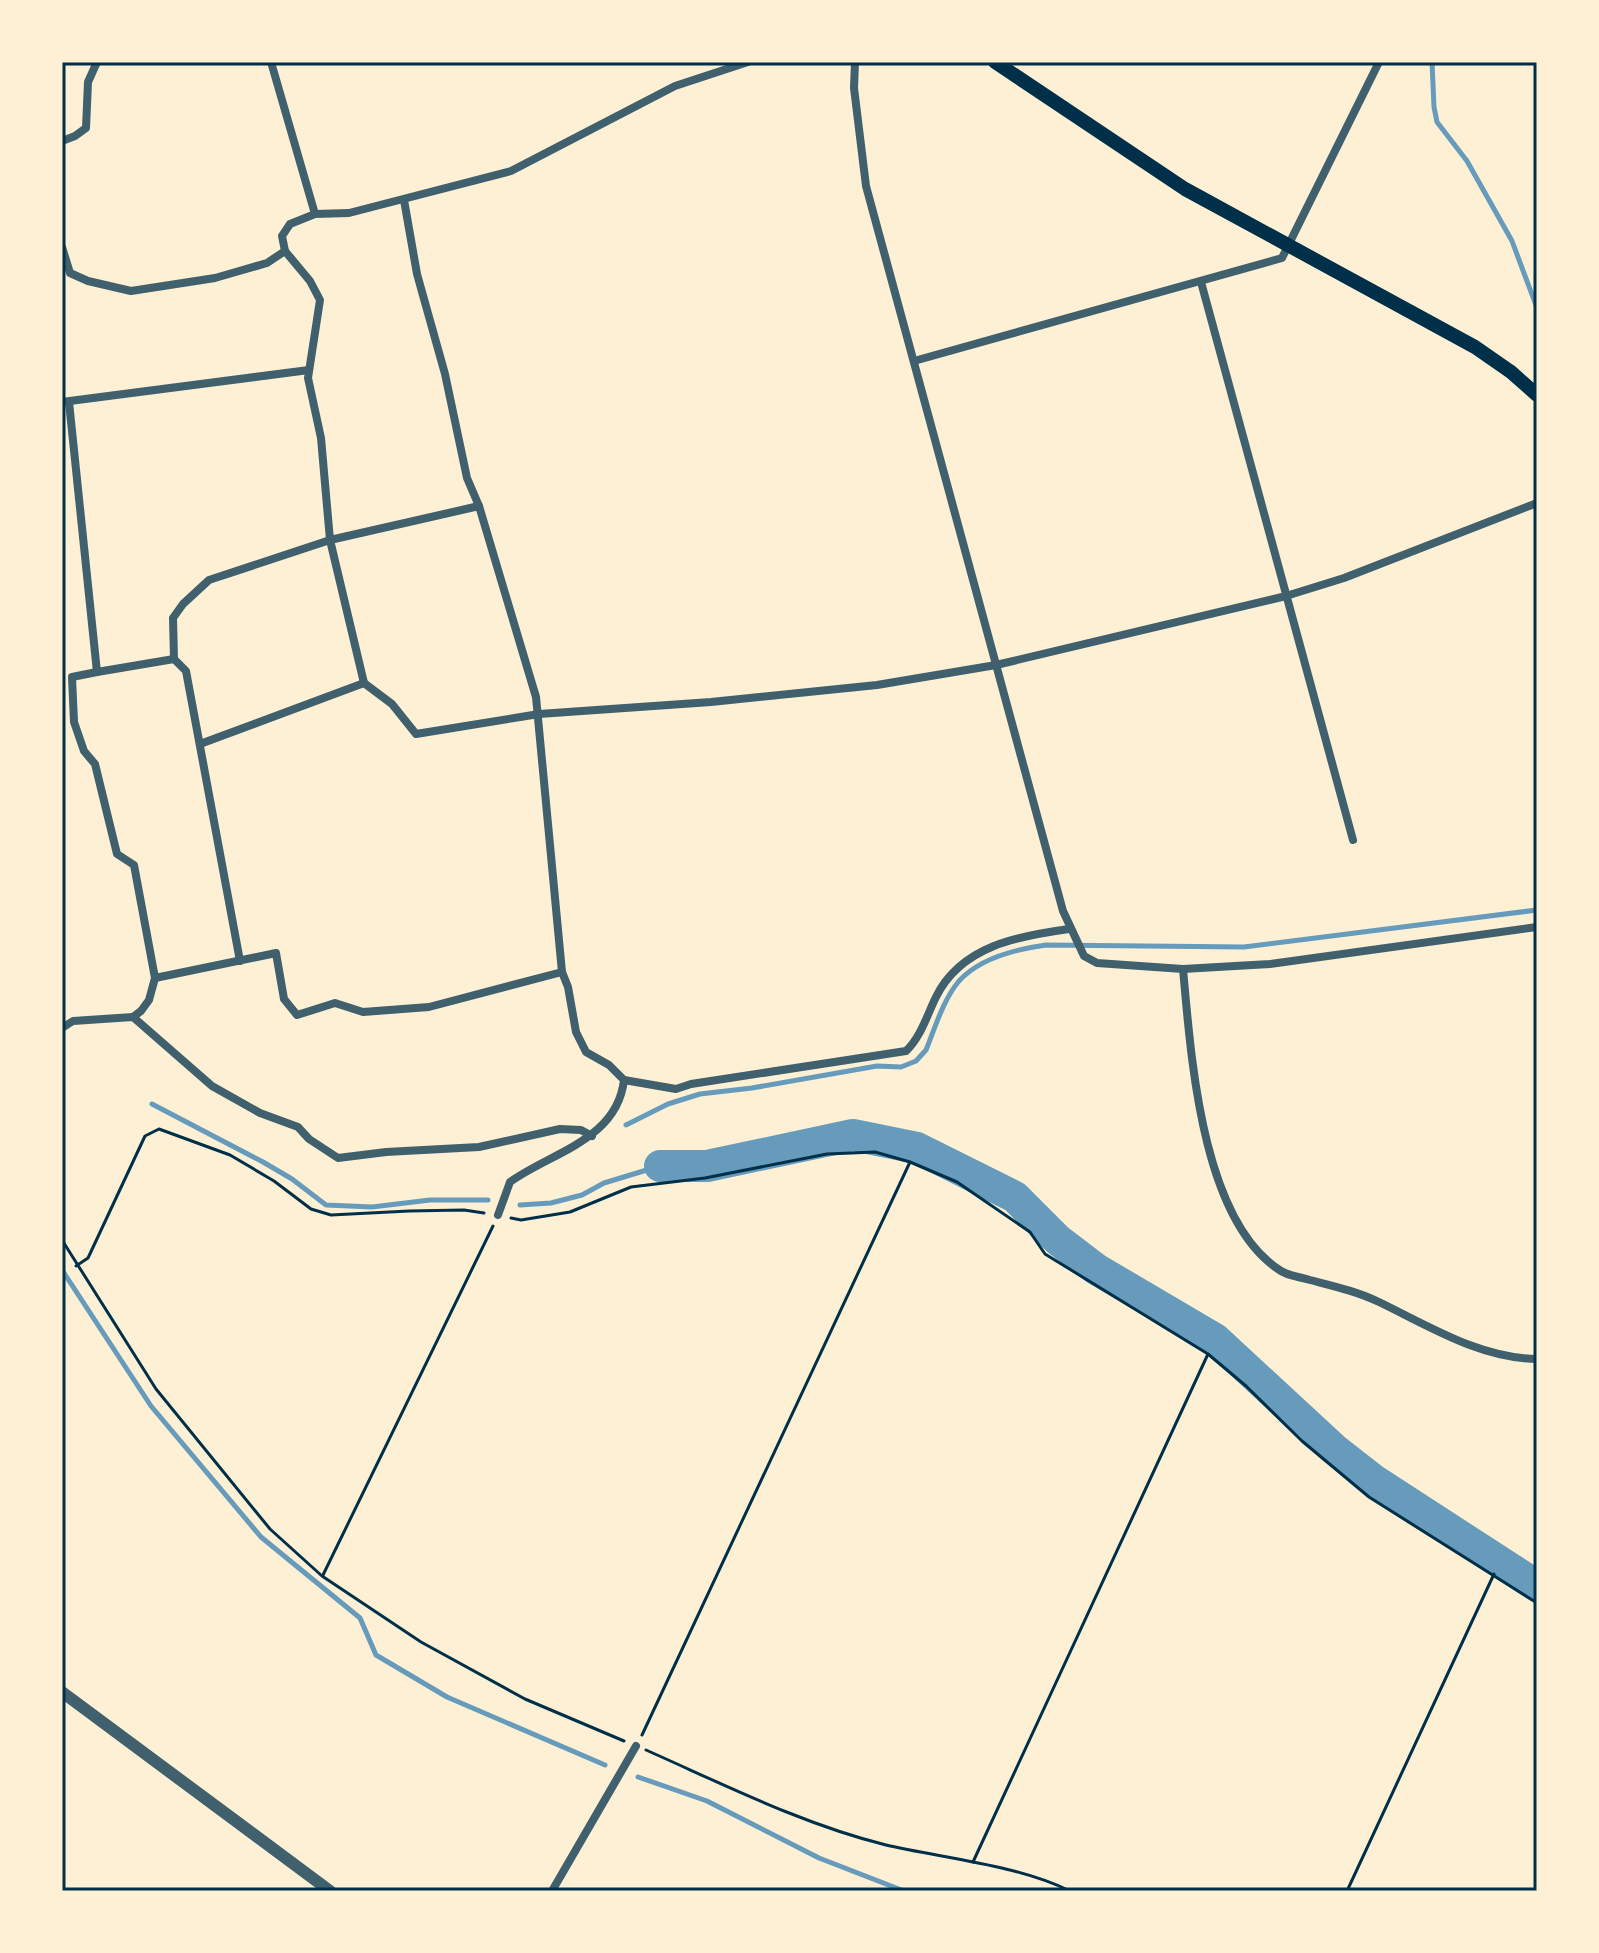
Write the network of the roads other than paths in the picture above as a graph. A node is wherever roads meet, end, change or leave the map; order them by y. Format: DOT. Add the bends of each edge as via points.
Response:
graph roads {
  1 [pos="97,62"];
  2 [pos="271,62"];
  3 [pos="748,62"];
  4 [pos="855,62"];
  5 [pos="995,62"];
  6 [pos="1379,62"];
  7 [pos="62,141"];
  8 [pos="404,200"];
  9 [pos="315,214"];
  10 [pos="1288,246"];
  11 [pos="62,247"];
  12 [pos="285,251"];
  13 [pos="1201,282"];
  14 [pos="914,361"];
  15 [pos="309,370"];
  16 [pos="1537,395"];
  17 [pos="65,402"];
  18 [pos="1537,503"];
  19 [pos="479,506"];
  20 [pos="330,540"];
  21 [pos="1286,596"];
  22 [pos="174,659"];
  23 [pos="996,665"];
  24 [pos="97,672"];
  25 [pos="364,683"];
  26 [pos="539,714"];
  27 [pos="200,744"];
  28 [pos="1353,840"];
  29 [pos="1537,927"];
  30 [pos="1069,929"];
  31 [pos="240,961"];
  32 [pos="1183,969"];
  33 [pos="562,972"];
  34 [pos="155,978"];
  35 [pos="133,1017"];
  36 [pos="62,1028"];
  37 [pos="624,1080"];
  38 [pos="592,1136"];
  39 [pos="498,1215"];
  40 [pos="1537,1359"];
  41 [pos="62,1692"];
  42 [pos="636,1746"];
  43 [pos="330,1891"];
  44 [pos="552,1891"];
  1 -- 7 [label="street" via="88,82 86,128"];
  2 -- 9 [label="street"];
  3 -- 8 [label="street" via="675,86 511,171"];
  4 -- 14 [label="street" via="866,186"];
  5 -- 10 [label="main road" via="1185,189"];
  6 -- 10 [label="street"];
  8 -- 9 [label="street" via="349,213"];
  8 -- 19 [label="street" via="467,478"];
  9 -- 12 [label="street" via="290,224 282,236"];
  10 -- 13 [label="street" via="1282,258"];
  10 -- 16 [label="main road" via="1475,347"];
  11 -- 12 [label="street" via="70,273 131,291 215,278 267,263"];
  12 -- 15 [label="street" via="320,300"];
  13 -- 14 [label="street"];
  13 -- 21 [label="street"];
  14 -- 23 [label="street"];
  15 -- 17 [label="street"];
  15 -- 20 [label="street"];
  17 -- 24 [label="street"];
  18 -- 21 [label="street"];
  19 -- 20 [label="street"];
  19 -- 26 [label="street"];
  20 -- 22 [label="street" via="209,580 173,618"];
  20 -- 25 [label="street"];
  21 -- 23 [label="street"];
  21 -- 28 [label="street"];
  22 -- 24 [label="street"];
  22 -- 27 [label="street" via="186,671"];
  23 -- 26 [label="street" via="877,685"];
  23 -- 30 [label="street"];
  24 -- 34 [label="street" via="72,677 74,722 84,751 95,764 117,854 134,865"];
  25 -- 26 [label="street" via="392,704 416,734"];
  25 -- 27 [label="street"];
  26 -- 33 [label="street"];
  27 -- 31 [label="street"];
  29 -- 32 [label="street" via="1270,964"];
  30 -- 32 [label="street" via="1084,956 1097,963"];
  30 -- 37 [label="street" via="1012,939 965,960 946,980 906,1051 676,1089"];
  31 -- 33 [label="street" via="276,953 284,999 297,1015 335,1003 363,1012 429,1007"];
  31 -- 34 [label="street"];
  32 -- 40 [label="street" via="1210,1154 1224,1197 1258,1255 1285,1273 1358,1292 1473,1347"];
  33 -- 37 [label="street" via="586,1052"];
  34 -- 35 [label="street" via="149,1000"];
  35 -- 36 [label="street" via="73,1021"];
  35 -- 38 [label="street" via="212,1086 298,1127 338,1158 479,1147 560,1129"];
  37 -- 38 [label="street" via="618,1107"];
  38 -- 39 [label="street" via="510,1182"];
  41 -- 43 [label="street"];
  42 -- 44 [label="street"];
}
